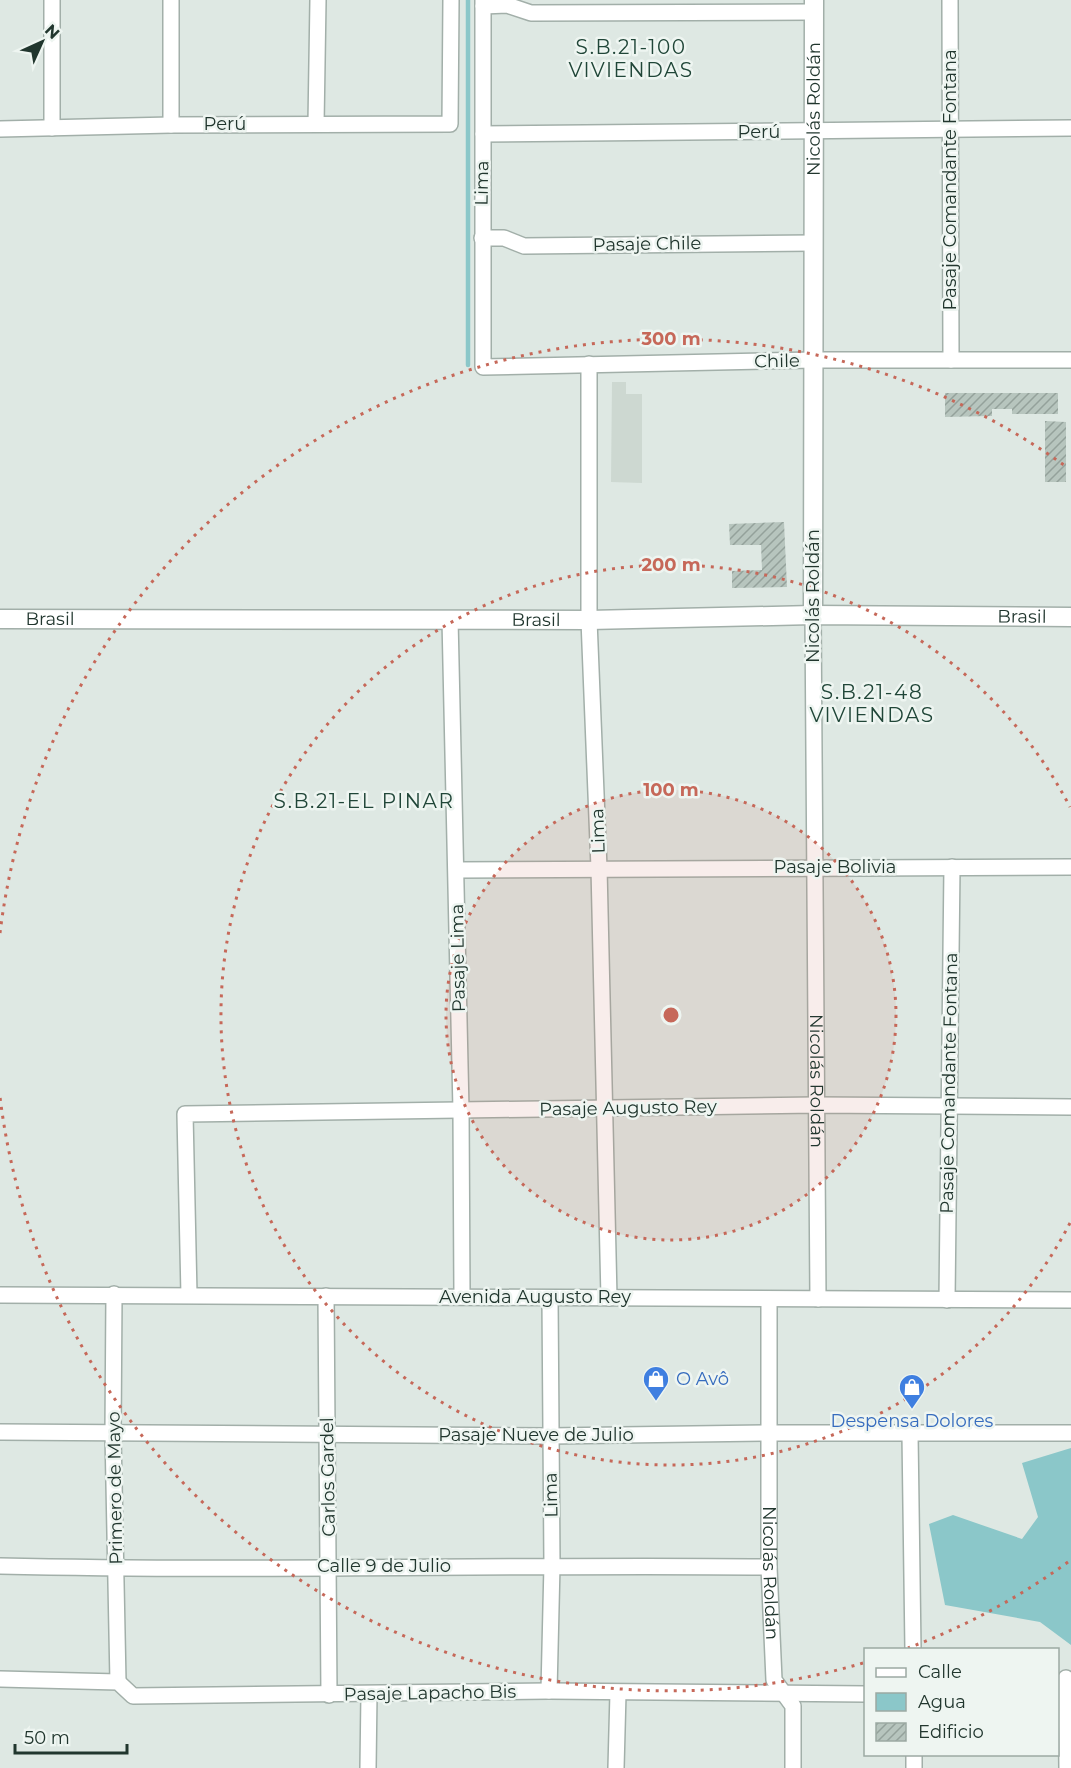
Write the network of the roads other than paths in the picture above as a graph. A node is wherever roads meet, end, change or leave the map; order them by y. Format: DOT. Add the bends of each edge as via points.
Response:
graph roads {
  1 [pos="52,0"];
  2 [pos="171,0"];
  3 [pos="318,0"];
  4 [pos="452,0"];
  5 [pos="950,0"];
  6 [pos="483,3"];
  7 [pos="814,6"];
  8 [pos="171,124"];
  9 [pos="316,124"];
  10 [pos="52,128"];
  11 [pos="1071,128"];
  12 [pos="0,129"];
  13 [pos="950,130"];
  14 [pos="814,132"];
  15 [pos="483,134"];
  16 [pos="482,238"];
  17 [pos="813,243"];
  18 [pos="814,360"];
  19 [pos="951,360"];
  20 [pos="1071,360"];
  21 [pos="589,364"];
  22 [pos="483,367"];
  23 [pos="813,615"];
  24 [pos="1071,617"];
  25 [pos="0,619"];
  26 [pos="450,620"];
  27 [pos="589,620"];
  28 [pos="815,867"];
  29 [pos="952,867"];
  30 [pos="1071,867"];
  31 [pos="600,868"];
  32 [pos="457,870"];
  33 [pos="816,1105"];
  34 [pos="950,1106"];
  35 [pos="1071,1107"];
  36 [pos="604,1108"];
  37 [pos="461,1110"];
  38 [pos="114,1294"];
  39 [pos="0,1295"];
  40 [pos="189,1295"];
  41 [pos="327,1296"];
  42 [pos="462,1296"];
  43 [pos="550,1298"];
  44 [pos="609,1298"];
  45 [pos="769,1299"];
  46 [pos="818,1299"];
  47 [pos="947,1300"];
  48 [pos="1071,1300"];
  49 [pos="0,1432"];
  50 [pos="768,1432"];
  51 [pos="327,1433"];
  52 [pos="1071,1433"];
  53 [pos="113,1434"];
  54 [pos="910,1434"];
  55 [pos="550,1436"];
  56 [pos="552,1565"];
  57 [pos="0,1566"];
  58 [pos="329,1566"];
  59 [pos="769,1567"];
  60 [pos="117,1569"];
  61 [pos="913,1648"];
  62 [pos="1066,1678"];
  63 [pos="0,1679"];
  64 [pos="118,1682"];
  65 [pos="549,1691"];
  66 [pos="618,1693"];
  67 [pos="369,1694"];
  68 [pos="786,1694"];
  69 [pos="864,1694"];
  70 [pos="329,1695"];
  71 [pos="368,1768"];
  72 [pos="616,1768"];
  73 [pos="793,1768"];
  74 [pos="1066,1768"];
  1 -- 10 [label="street"];
  2 -- 8 [label="street"];
  3 -- 9 [label="street"];
  4 -- 9 [label="street, Perú" via="450,124"];
  5 -- 13 [label="street, Pasaje Comandante Fontana"];
  6 -- 7 [label="street" via="531,13"];
  6 -- 15 [label="street, Lima"];
  7 -- 14 [label="street, Nicolás Roldán"];
  8 -- 9 [label="street, Perú"];
  8 -- 10 [label="street, Perú"];
  10 -- 12 [label="street, Perú"];
  11 -- 13 [label="street, Perú"];
  13 -- 14 [label="street, Perú"];
  13 -- 19 [label="street, Pasaje Comandante Fontana"];
  14 -- 15 [label="street, Perú"];
  14 -- 17 [label="street, Nicolás Roldán"];
  15 -- 16 [label="street, Lima"];
  16 -- 17 [label="street, Pasaje Chile" via="504,238 524,246"];
  16 -- 22 [label="street, Lima"];
  17 -- 18 [label="street, Nicolás Roldán"];
  18 -- 19 [label="street, Chile"];
  18 -- 21 [label="street, Chile"];
  18 -- 23 [label="street, Nicolás Roldán"];
  19 -- 20 [label="street, Chile"];
  21 -- 22 [label="street, Chile"];
  21 -- 27 [label="street, Lima"];
  23 -- 24 [label="street, Brasil"];
  23 -- 27 [label="street, Brasil"];
  23 -- 28 [label="street, Nicolás Roldán"];
  25 -- 26 [label="street, Brasil"];
  26 -- 27 [label="street, Brasil"];
  26 -- 32 [label="street, Pasaje Lima"];
  27 -- 31 [label="street, Lima"];
  28 -- 29 [label="street, Pasaje Bolivia"];
  28 -- 31 [label="street, Pasaje Bolivia"];
  28 -- 33 [label="street, Nicolás Roldán"];
  29 -- 30 [label="street, Pasaje Bolivia"];
  29 -- 34 [label="street, Pasaje Comandante Fontana"];
  31 -- 32 [label="street, Pasaje Bolivia"];
  31 -- 36 [label="street, Lima"];
  32 -- 37 [label="street, Pasaje Lima"];
  33 -- 34 [label="street, Pasaje Augusto Rey"];
  33 -- 36 [label="street, Pasaje Augusto Rey"];
  33 -- 46 [label="street, Nicolás Roldán"];
  34 -- 35 [label="street, Pasaje Augusto Rey"];
  34 -- 47 [label="street, Pasaje Comandante Fontana"];
  36 -- 37 [label="street, Pasaje Augusto Rey"];
  36 -- 44 [label="street, Lima"];
  37 -- 40 [label="street, Pasaje Augusto Rey" via="185,1114"];
  37 -- 42 [label="street, Pasaje Lima"];
  38 -- 39 [label="street, Avenida Augusto Rey"];
  38 -- 40 [label="street, Avenida Augusto Rey"];
  38 -- 53 [label="street, Primero de Mayo"];
  40 -- 41 [label="street, Avenida Augusto Rey"];
  41 -- 42 [label="street, Avenida Augusto Rey"];
  41 -- 51 [label="street, Carlos Gardel"];
  42 -- 43 [label="street, Avenida Augusto Rey"];
  43 -- 44 [label="street, Avenida Augusto Rey"];
  43 -- 55 [label="street, Lima"];
  44 -- 45 [label="street, Avenida Augusto Rey"];
  45 -- 46 [label="street, Avenida Augusto Rey"];
  45 -- 50 [label="street, Nicolás Roldán"];
  46 -- 47 [label="street, Avenida Augusto Rey"];
  47 -- 48 [label="street, Avenida Augusto Rey"];
  49 -- 53 [label="street, Pasaje Nueve de Julio"];
  50 -- 54 [label="street, Pasaje Nueve de Julio"];
  50 -- 55 [label="street, Pasaje Nueve de Julio"];
  50 -- 59 [label="street, Nicolás Roldán"];
  51 -- 53 [label="street, Pasaje Nueve de Julio"];
  51 -- 55 [label="street, Pasaje Nueve de Julio"];
  51 -- 58 [label="street, Carlos Gardel"];
  52 -- 54 [label="street, Pasaje Nueve de Julio"];
  53 -- 60 [label="street, Primero de Mayo"];
  54 -- 61 [label="street"];
  55 -- 56 [label="street, Lima"];
  56 -- 58 [label="street, Calle 9 de Julio"];
  56 -- 59 [label="street, Calle 9 de Julio"];
  56 -- 65 [label="street, Lima"];
  57 -- 60 [label="street, Calle 9 de Julio"];
  58 -- 60 [label="street, Calle 9 de Julio"];
  58 -- 70 [label="street, Carlos Gardel"];
  59 -- 68 [label="street, Nicolás Roldán" via="774,1680"];
  60 -- 64 [label="street, Primero de Mayo"];
  62 -- 74 [label="street"];
  63 -- 64 [label="street, Pasaje Lapacho Bis"];
  64 -- 70 [label="street, Pasaje Lapacho Bis" via="134,1695"];
  65 -- 66 [label="street, Pasaje Lapacho Bis"];
  65 -- 67 [label="street, Pasaje Lapacho Bis"];
  66 -- 68 [label="street, Pasaje Lapacho Bis"];
  66 -- 72 [label="street"];
  67 -- 70 [label="street, Pasaje Lapacho Bis"];
  67 -- 71 [label="street"];
  68 -- 69 [label="street, Pasaje Lapacho Bis"];
  68 -- 73 [label="street, Nicolás Roldán" via="793,1706"];
}
